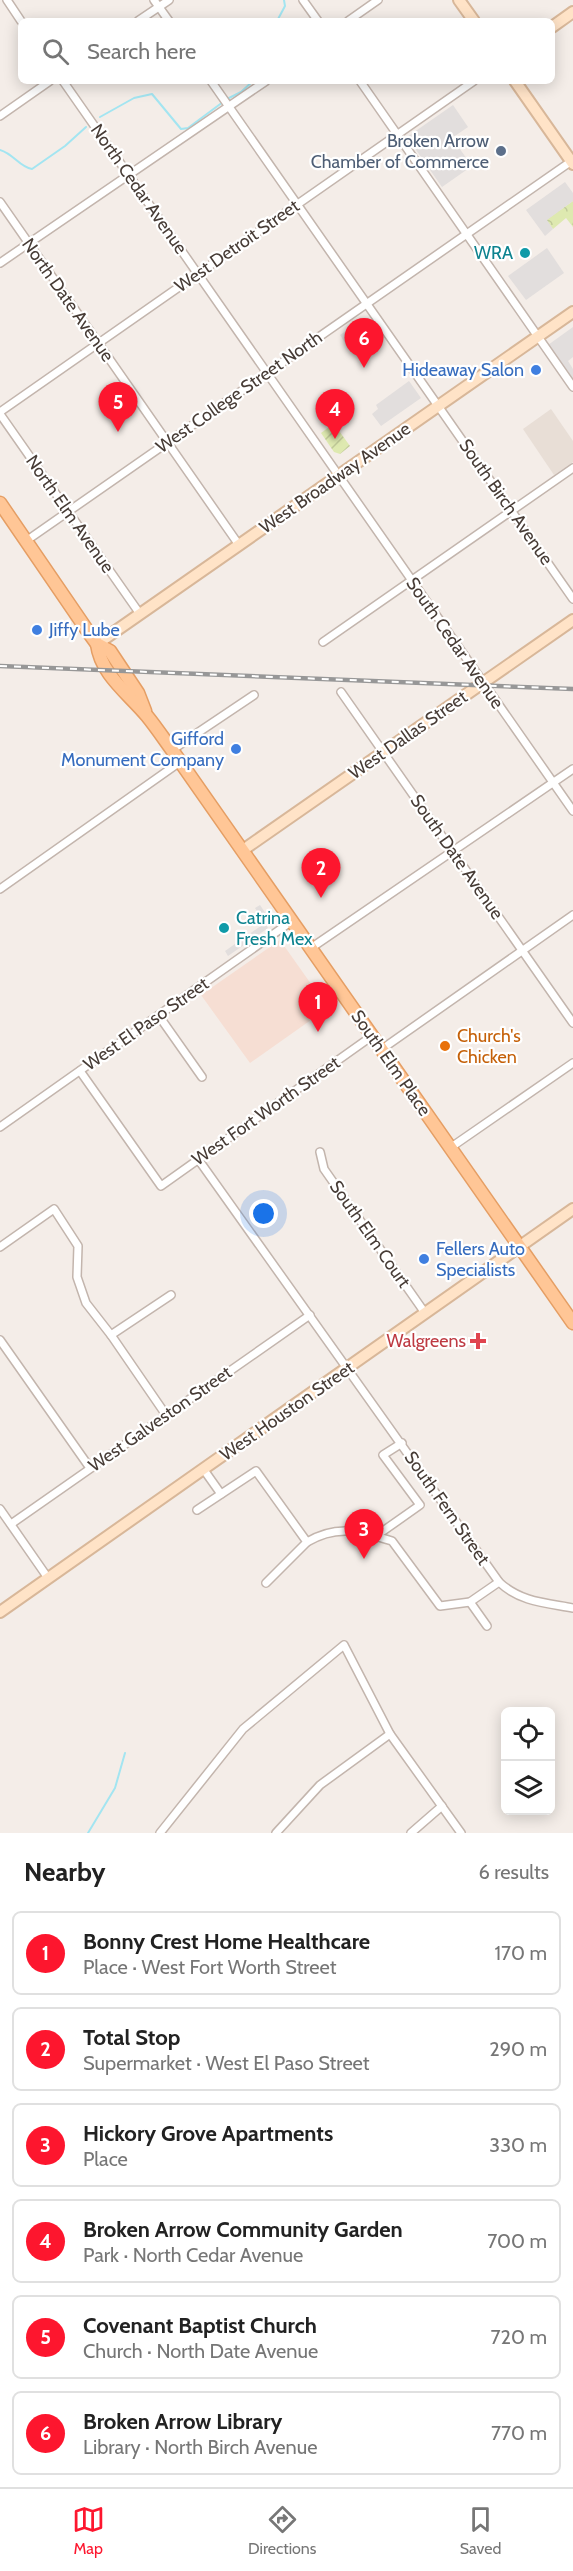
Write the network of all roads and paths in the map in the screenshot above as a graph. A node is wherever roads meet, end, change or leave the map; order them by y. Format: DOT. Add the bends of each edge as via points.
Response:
graph roads {
  1 [pos="7,0"];
  2 [pos="169,0"];
  3 [pos="303,0"];
  4 [pos="378,0"];
  5 [pos="459,0"];
  6 [pos="157,3"];
  7 [pos="573,12"];
  8 [pos="19,18"];
  9 [pos="141,18"];
  10 [pos="167,18"];
  11 [pos="316,18"];
  12 [pos="352,18"];
  13 [pos="472,18"];
  14 [pos="555,25"];
  15 [pos="46,84"];
  16 [pos="65,84"];
  17 [pos="213,84"];
  18 [pos="261,84"];
  19 [pos="362,84"];
  20 [pos="470,84"];
  21 [pos="517,84"];
  22 [pos="228,105"];
  23 [pos="0,116"];
  24 [pos="397,135"];
  25 [pos="572,162"];
  26 [pos="129,174"];
  27 [pos="0,202"];
  28 [pos="297,204"];
  29 [pos="466,234"];
  30 [pos="29,243"];
  31 [pos="0,263"];
  32 [pos="198,273"];
  33 [pos="367,304"];
  34 [pos="573,312"];
  35 [pos="538,336"];
  36 [pos="98,343"];
  37 [pos="267,373"];
  38 [pos="573,387"];
  39 [pos="438,406"];
  40 [pos="0,413"];
  41 [pos="167,442"];
  42 [pos="573,468"];
  43 [pos="339,475"];
  44 [pos="0,503"];
  45 [pos="511,510"];
  46 [pos="68,512"];
  47 [pos="26,541"];
  48 [pos="239,545"];
  49 [pos="411,580"];
  50 [pos="573,599"];
  51 [pos="141,614"];
  52 [pos="573,620"];
  53 [pos="323,642"];
  54 [pos="98,644"];
  55 [pos="482,683"];
  56 [pos="341,692"];
  57 [pos="254,695"];
  58 [pos="172,750"];
  59 [pos="383,753"];
  60 [pos="180,762"];
  61 [pos="573,769"];
  62 [pos="553,782"];
  63 [pos="573,811"];
  64 [pos="243,850"];
  65 [pos="453,851"];
  66 [pos="0,889"];
  67 [pos="573,915"];
  68 [pos="292,921"];
  69 [pos="311,948"];
  70 [pos="522,951"];
  71 [pos="159,1016"];
  72 [pos="573,1023"];
  73 [pos="372,1036"];
  74 [pos="382,1049"];
  75 [pos="573,1063"];
  76 [pos="80,1071"];
  77 [pos="202,1077"];
  78 [pos="0,1127"];
  79 [pos="450,1148"];
  80 [pos="320,1152"];
  81 [pos="198,1159"];
  82 [pos="573,1209"];
  83 [pos="0,1247"];
  84 [pos="520,1247"];
  85 [pos="171,1295"];
  86 [pos="425,1313"];
  87 [pos="310,1315"];
  88 [pos="573,1323"];
  89 [pos="111,1335"];
  90 [pos="0,1340"];
  91 [pos="349,1368"];
  92 [pos="166,1415"];
  93 [pos="402,1443"];
  94 [pos="90,1468"];
  95 [pos="204,1470"];
  96 [pos="221,1494"];
  97 [pos="0,1509"];
  98 [pos="197,1510"];
  99 [pos="11,1524"];
  100 [pos="375,1536"];
  101 [pos="307,1542"];
  102 [pos="48,1578"];
  103 [pos="499,1582"];
  104 [pos="266,1583"];
  105 [pos="470,1602"];
  106 [pos="573,1608"];
  107 [pos="0,1612"];
  108 [pos="487,1626"];
  109 [pos="390,1734"];
  110 [pos="442,1806"];
  111 [pos="160,1833"];
  112 [pos="276,1833"];
  113 [pos="411,1833"];
  114 [pos="461,1833"];
  1 -- 8 [label="street"];
  2 -- 6 [label="street"];
  3 -- 11 [label="street"];
  4 -- 12 [label="street"];
  5 -- 13 [label="street"];
  6 -- 9 [label="street"];
  6 -- 10 [label="street"];
  7 -- 14 [label="street"];
  15 -- 23 [label="street"];
  16 -- 26 [label="street, North Cedar Avenue"];
  17 -- 22 [label="street, South Birch Avenue"];
  18 -- 22 [label="street"];
  19 -- 24 [label="street"];
  20 -- 24 [label="street, West Detroit Street"];
  21 -- 25 [label="street"];
  22 -- 26 [label="street"];
  22 -- 28 [label="street, South Birch Avenue"];
  24 -- 28 [label="street, West Detroit Street"];
  24 -- 29 [label="street"];
  25 -- 29 [label="street, West College Street North"];
  26 -- 30 [label="street"];
  26 -- 32 [label="street, North Cedar Avenue"];
  27 -- 30 [label="street, North Date Avenue"];
  28 -- 32 [label="street, West Detroit Street"];
  28 -- 33 [label="street, South Birch Avenue"];
  29 -- 33 [label="street, West College Street North"];
  29 -- 35 [label="street"];
  30 -- 31 [label="street"];
  30 -- 36 [label="street, North Date Avenue"];
  32 -- 36 [label="street, West Detroit Street"];
  32 -- 37 [label="street, North Cedar Avenue"];
  33 -- 37 [label="street, West College Street North"];
  33 -- 39 [label="street, South Birch Avenue"];
  34 -- 35 [label="street, West Broadway Avenue"];
  35 -- 38 [label="street"];
  35 -- 39 [label="street, West Broadway Avenue"];
  36 -- 40 [label="street, West Detroit Street"];
  36 -- 41 [label="street, North Date Avenue"];
  37 -- 41 [label="street, West College Street North"];
  37 -- 43 [label="street, North Cedar Avenue"];
  39 -- 43 [label="street, West Broadway Avenue"];
  39 -- 45 [label="street, South Birch Avenue"];
  40 -- 46 [label="street, North Elm Avenue"];
  41 -- 46 [label="street, West College Street North"];
  41 -- 48 [label="street, North Date Avenue"];
  42 -- 45 [label="street"];
  43 -- 48 [label="street, West Broadway Avenue"];
  43 -- 49 [label="street, South Cedar Avenue"];
  44 -- 47 [label="main road, South Elm Place"];
  45 -- 49 [label="street"];
  45 -- 50 [label="street, South Birch Avenue"];
  46 -- 47 [label="street, West College Street North"];
  46 -- 51 [label="street, North Elm Avenue"];
  47 -- 54 [label="main road, South Elm Place"];
  48 -- 51 [label="street, West Broadway Avenue"];
  49 -- 53 [label="street"];
  49 -- 55 [label="street, South Cedar Avenue"];
  51 -- 54 [label="street, West Broadway Avenue"];
  52 -- 55 [label="street, West Dallas Street"];
  54 -- 58 [label="main road, South Elm Place" via="99,658 107,670"];
  55 -- 59 [label="street, West Dallas Street"];
  55 -- 62 [label="street, South Cedar Avenue"];
  56 -- 59 [label="street, South Date Avenue"];
  57 -- 58 [label="street"];
  58 -- 60 [label="main road, South Elm Place"];
  59 -- 64 [label="street, West Dallas Street"];
  59 -- 65 [label="street, South Date Avenue"];
  60 -- 64 [label="main road, South Elm Place"];
  60 -- 66 [label="street"];
  61 -- 62 [label="street"];
  62 -- 63 [label="street, South Cedar Avenue"];
  62 -- 65 [label="street"];
  64 -- 68 [label="main road, South Elm Place"];
  65 -- 69 [label="street"];
  65 -- 70 [label="street, South Date Avenue"];
  67 -- 70 [label="street"];
  68 -- 69 [label="main road, South Elm Place"];
  68 -- 71 [label="street, West El Paso Street"];
  69 -- 73 [label="main road, South Elm Place"];
  70 -- 72 [label="street, South Date Avenue"];
  70 -- 74 [label="street"];
  71 -- 76 [label="street, West El Paso Street"];
  71 -- 77 [label="street"];
  73 -- 74 [label="main road, South Elm Place"];
  73 -- 81 [label="street, West Fort Worth Street"];
  74 -- 79 [label="main road, South Elm Place"];
  75 -- 79 [label="street"];
  76 -- 78 [label="street, West El Paso Street"];
  76 -- 81 [label="street, West Fort Worth Street" via="161,1186"];
  79 -- 84 [label="main road, South Elm Place"];
  80 -- 86 [label="street, South Elm Court" via="324,1169"];
  81 -- 87 [label="street, South Fern Street"];
  82 -- 84 [label="street, West Houston Street"];
  83 -- 89 [label="street" via="54,1209 78,1246 77,1277 86,1303"];
  84 -- 86 [label="street, West Houston Street"];
  84 -- 88 [label="main road, South Elm Place"];
  85 -- 89 [label="street"];
  86 -- 91 [label="street, West Houston Street"];
  87 -- 91 [label="street, South Fern Street"];
  87 -- 92 [label="street, West Galveston Street"];
  89 -- 92 [label="street"];
  90 -- 94 [label="street"];
  91 -- 93 [label="street, South Fern Street"];
  91 -- 95 [label="street, West Houston Street"];
  92 -- 94 [label="street, West Galveston Street"];
  93 -- 100 [label="street" via="384,1455 420,1505"];
  93 -- 103 [label="street, South Fern Street"];
  94 -- 99 [label="street, West Galveston Street"];
  95 -- 96 [label="street"];
  95 -- 102 [label="street, West Houston Street"];
  96 -- 98 [label="street"];
  96 -- 101 [label="street" via="256,1471"];
  97 -- 99 [label="street"];
  99 -- 102 [label="street"];
  100 -- 101 [label="street" via="339,1530"];
  100 -- 105 [label="street" via="392,1541 440,1606"];
  101 -- 104 [label="street"];
  102 -- 107 [label="street, West Houston Street"];
  103 -- 105 [label="street"];
  103 -- 106 [label="street, South Fern Street" via="525,1599"];
  105 -- 108 [label="street"];
  109 -- 110 [label="street"];
  109 -- 111 [label="street" via="344,1645 243,1729"];
  109 -- 112 [label="street" via="320,1785"];
  110 -- 113 [label="street"];
  110 -- 114 [label="street"];
}
